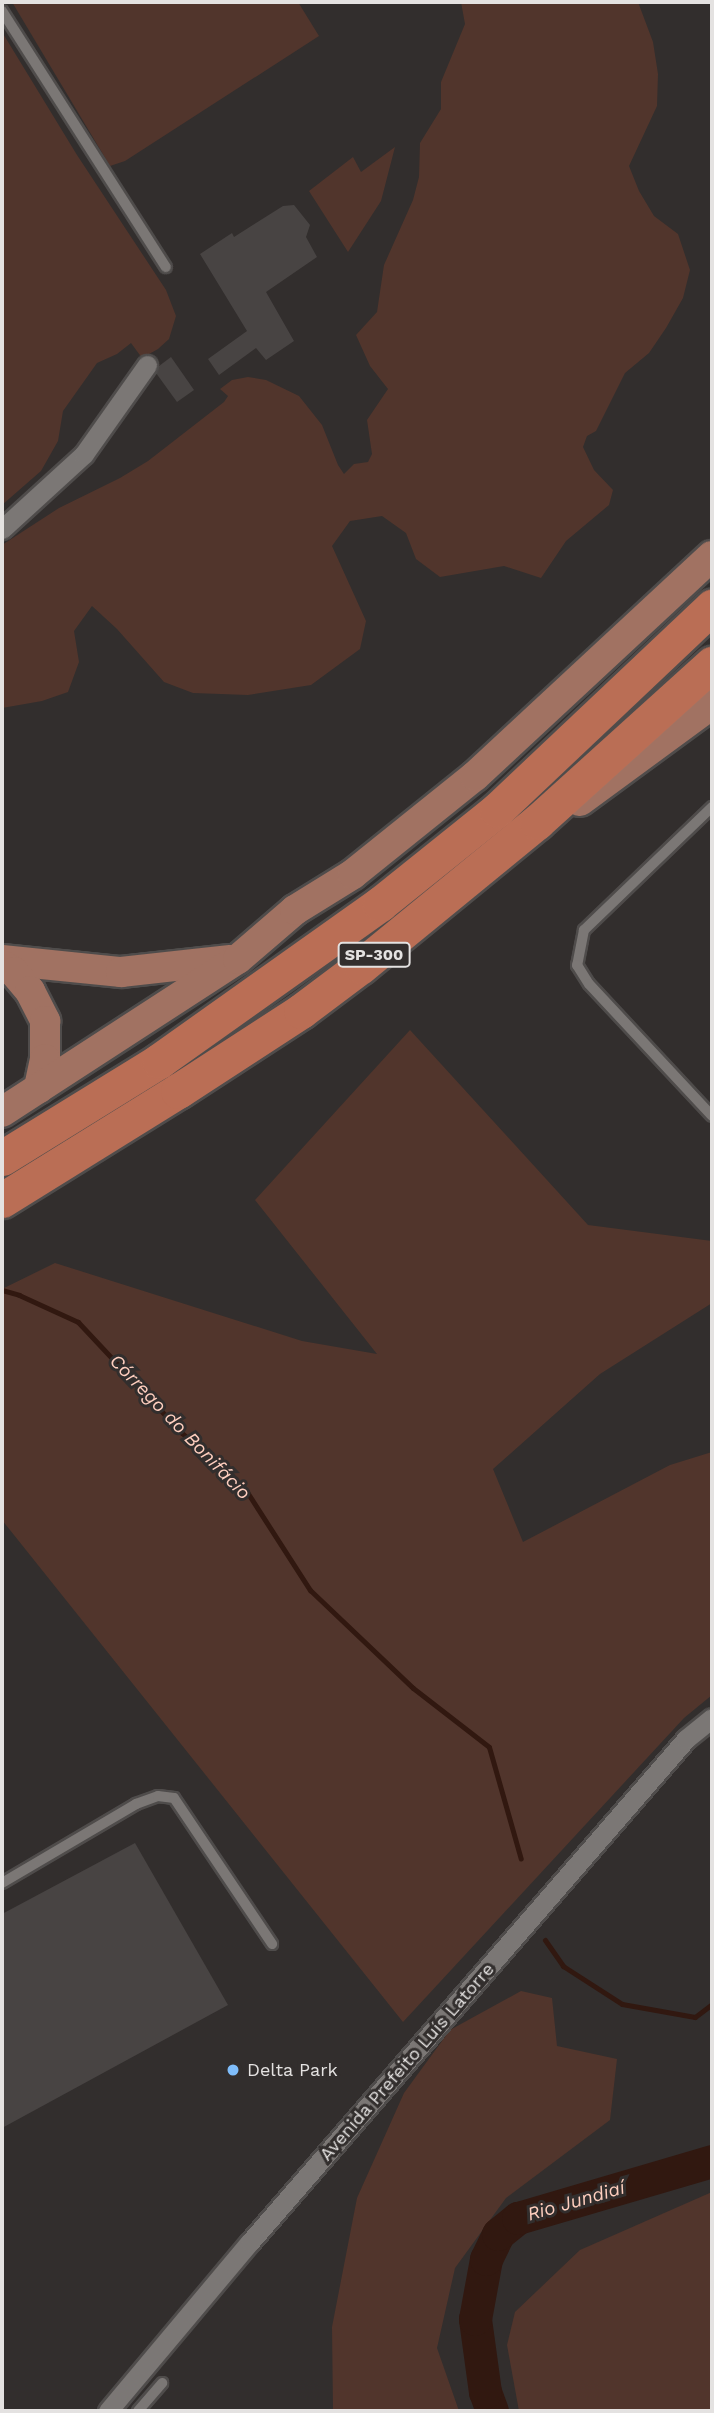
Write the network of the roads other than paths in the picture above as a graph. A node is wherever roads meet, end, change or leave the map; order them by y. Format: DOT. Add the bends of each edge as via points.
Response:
graph roads {
  1 [pos="2,11"];
  2 [pos="166,267"];
  3 [pos="147,365"];
  4 [pos="2,529"];
  5 [pos="712,556"];
  6 [pos="712,607"];
  7 [pos="712,664"];
  8 [pos="712,704"];
  9 [pos="712,807"];
  10 [pos="440,901"];
  11 [pos="238,959"];
  12 [pos="2,963"];
  13 [pos="39,1088"];
  14 [pos="2,1112"];
  15 [pos="712,1116"];
  16 [pos="2,1157"];
  17 [pos="5,1198"];
  18 [pos="712,1718"];
  19 [pos="2,1883"];
  20 [pos="272,1944"];
  21 [pos="162,2383"];
  22 [pos="108,2411"];
  23 [pos="138,2411"];
  1 -- 2 [label="lane"];
  3 -- 4 [label="street" via="84,454"];
  5 -- 11 [label="main road" via="475,776 353,874 295,910"];
  6 -- 16 [label="highway, SP-300" via="497,810 380,904 159,1061"];
  7 -- 10 [label="highway, SP-300" via="537,822"];
  8 -- 10 [label="main road"];
  9 -- 15 [label="lane" via="584,930 577,965 589,984"];
  10 -- 17 [label="highway, SP-300" via="301,1011"];
  11 -- 12 [label="main road" via="121,972"];
  11 -- 13 [label="main road"];
  12 -- 13 [label="main road" via="30,991 45,1021"];
  13 -- 14 [label="main road"];
  18 -- 22 [label="street, Avenida Prefeito Luís Latorre" via="686,1739"];
  19 -- 20 [label="lane" via="136,1804 158,1796 174,1798"];
  21 -- 23 [label="lane"];
}
